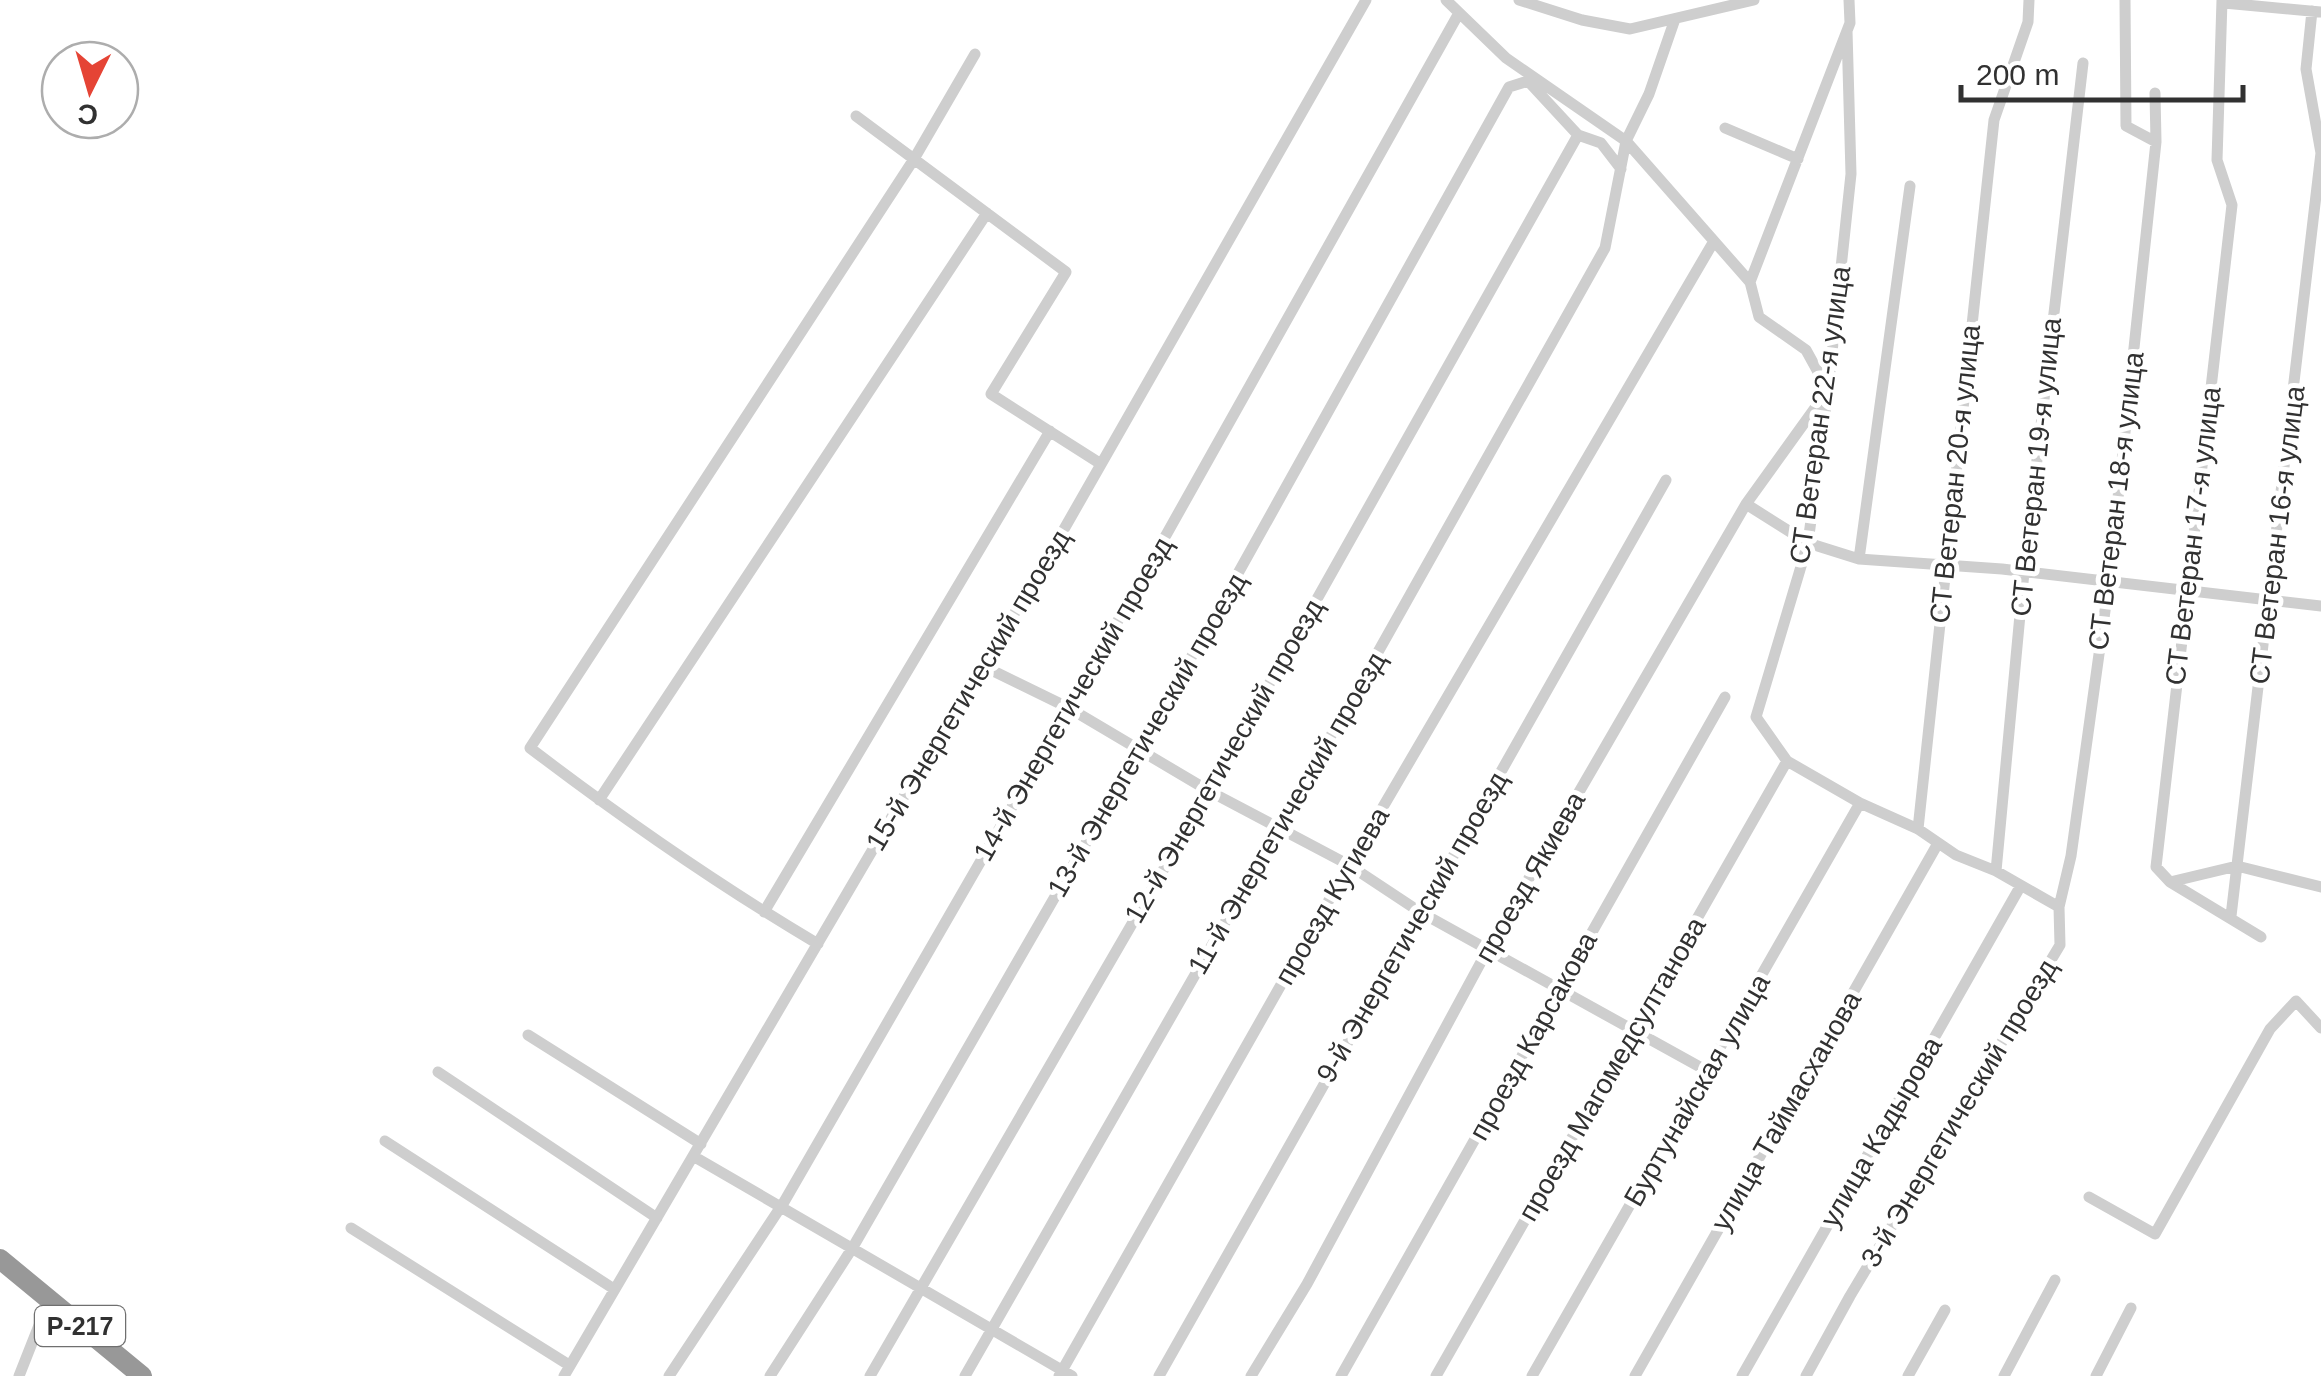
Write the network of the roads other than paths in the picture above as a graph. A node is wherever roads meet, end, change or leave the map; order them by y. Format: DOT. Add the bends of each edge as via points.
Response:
graph roads {
  1 [pos="1366,0"];
  2 [pos="1446,0"];
  3 [pos="1519,0"];
  4 [pos="1754,0"];
  5 [pos="1849,0"];
  6 [pos="2029,0"];
  7 [pos="2125,0"];
  8 [pos="2223,2"];
  9 [pos="2316,11"];
  10 [pos="1459,12"];
  11 [pos="1676,19"];
  12 [pos="1847,31"];
  13 [pos="975,54"];
  14 [pos="1506,58"];
  15 [pos="2083,64"];
  16 [pos="1528,81"];
  17 [pos="2155,93"];
  18 [pos="856,116"];
  19 [pos="1725,128"];
  20 [pos="1575,138"];
  21 [pos="1626,141"];
  22 [pos="2156,142"];
  23 [pos="2320,153"];
  24 [pos="914,159"];
  25 [pos="1798,159"];
  26 [pos="1621,169"];
  27 [pos="1910,186"];
  28 [pos="986,213"];
  29 [pos="1714,241"];
  30 [pos="1750,282"];
  31 [pos="1828,390"];
  32 [pos="1050,431"];
  33 [pos="1101,464"];
  34 [pos="1666,480"];
  35 [pos="1746,504"];
  36 [pos="1808,542"];
  37 [pos="1859,559"];
  38 [pos="1944,565"];
  39 [pos="2024,572"];
  40 [pos="2108,582"];
  41 [pos="2186,590"];
  42 [pos="2270,600"];
  43 [pos="2321,606"];
  44 [pos="980,665"];
  45 [pos="1725,696"];
  46 [pos="1069,708"];
  47 [pos="1140,751"];
  48 [pos="1787,761"];
  49 [pos="1209,791"];
  50 [pos="599,800"];
  51 [pos="1860,802"];
  52 [pos="1918,828"];
  53 [pos="1278,830"];
  54 [pos="1937,845"];
  55 [pos="1350,865"];
  56 [pos="2236,866"];
  57 [pos="1996,872"];
  58 [pos="2170,882"];
  59 [pos="2321,885"];
  60 [pos="2020,887"];
  61 [pos="2059,906"];
  62 [pos="764,912"];
  63 [pos="1420,912"];
  64 [pos="2231,916"];
  65 [pos="2261,937"];
  66 [pos="818,944"];
  67 [pos="1488,950"];
  68 [pos="1560,989"];
  69 [pos="2321,1028"];
  70 [pos="1635,1032"];
  71 [pos="528,1034"];
  72 [pos="438,1072"];
  73 [pos="1709,1072"];
  74 [pos="385,1141"];
  75 [pos="701,1144"];
  76 [pos="693,1156"];
  77 [pos="2089,1197"];
  78 [pos="781,1207"];
  79 [pos="657,1218"];
  80 [pos="351,1228"];
  81 [pos="853,1247"];
  82 [pos="0,1260"];
  83 [pos="2056,1280"];
  84 [pos="922,1288"];
  85 [pos="614,1289"];
  86 [pos="49,1300"];
  87 [pos="2130,1308"];
  88 [pos="1946,1310"];
  89 [pos="992,1329"];
  90 [pos="566,1371"];
  91 [pos="1064,1374"];
  92 [pos="20,1376"];
  93 [pos="142,1376"];
  94 [pos="669,1376"];
  95 [pos="770,1376"];
  96 [pos="870,1376"];
  97 [pos="965,1376"];
  98 [pos="1159,1376"];
  99 [pos="1251,1376"];
  100 [pos="1341,1376"];
  101 [pos="1436,1376"];
  102 [pos="1532,1376"];
  103 [pos="1635,1376"];
  104 [pos="1742,1376"];
  105 [pos="1806,1376"];
  106 [pos="1908,1376"];
  107 [pos="2004,1376"];
  108 [pos="2096,1376"];
  1 -- 33 [label="street, 15-й Энергетический проезд"];
  2 -- 10 [label="street"];
  3 -- 11 [label="street" via="1630,29"];
  4 -- 11 [label="street"];
  5 -- 12 [label="street"];
  6 -- 38 [label="street, СТ Ветеран 20-я улица" via="2028,22 1994,120"];
  7 -- 22 [label="street" via="2126,126"];
  8 -- 9 [label="street"];
  8 -- 41 [label="street, СТ Ветеран 17-я улица" via="2217,160 2232,205"];
  9 -- 23 [label="street, СТ Ветеран 16-я улица" via="2306,69"];
  10 -- 14 [label="street"];
  10 -- 46 [label="street, 14-й Энергетический проезд"];
  11 -- 21 [label="street, 11-й Энергетический проезд"];
  12 -- 25 [label="street"];
  12 -- 31 [label="street, СТ Ветеран 22-я улица" via="1852,174"];
  13 -- 24 [label="street"];
  14 -- 16 [label="street"];
  14 -- 21 [label="street"];
  15 -- 39 [label="street, СТ Ветеран 19-я улица"];
  16 -- 20 [label="street"];
  16 -- 47 [label="street, 13-й Энергетический проезд" via="1509,86"];
  17 -- 22 [label="street, СТ Ветеран 18-я улица"];
  18 -- 24 [label="street"];
  19 -- 25 [label="street"];
  20 -- 26 [label="street" via="1600,143"];
  20 -- 49 [label="street, 12-й Энергетический проезд"];
  21 -- 26 [label="street, 11-й Энергетический проезд"];
  21 -- 29 [label="street"];
  22 -- 40 [label="street, СТ Ветеран 18-я улица"];
  23 -- 42 [label="street, СТ Ветеран 16-я улица"];
  24 -- 28 [label="street"];
  24 -- 50 [label="street" via="530,748"];
  25 -- 30 [label="street"];
  26 -- 53 [label="street, 11-й Энергетический проезд" via="1605,248"];
  27 -- 37 [label="street"];
  28 -- 32 [label="street" via="1066,272 991,394"];
  28 -- 50 [label="street"];
  29 -- 30 [label="street"];
  29 -- 55 [label="street, проезд Кугиева"];
  30 -- 31 [label="street" via="1759,317 1806,350"];
  31 -- 35 [label="street, проезд Якиева"];
  31 -- 36 [label="street, СТ Ветеран 22-я улица"];
  32 -- 33 [label="street"];
  32 -- 62 [label="street"];
  33 -- 44 [label="street, 15-й Энергетический проезд"];
  34 -- 63 [label="street, 9-й Энергетический проезд"];
  35 -- 36 [label="street"];
  35 -- 67 [label="street, проезд Якиева"];
  36 -- 37 [label="street"];
  36 -- 48 [label="street, СТ Ветеран 22-я улица" via="1756,717"];
  37 -- 38 [label="street"];
  38 -- 39 [label="street"];
  38 -- 52 [label="street, СТ Ветеран 20-я улица"];
  39 -- 40 [label="street"];
  39 -- 57 [label="street, СТ Ветеран 19-я улица"];
  40 -- 41 [label="street"];
  40 -- 61 [label="street, СТ Ветеран 18-я улица"];
  41 -- 42 [label="street"];
  41 -- 58 [label="street, СТ Ветеран 17-я улица" via="2156,866"];
  42 -- 43 [label="street"];
  42 -- 56 [label="street, СТ Ветеран 16-я улица"];
  44 -- 46 [label="street"];
  44 -- 66 [label="street, 15-й Энергетический проезд"];
  45 -- 68 [label="street, проезд Карсакова"];
  46 -- 47 [label="street"];
  46 -- 78 [label="street, 14-й Энергетический проезд"];
  47 -- 49 [label="street"];
  47 -- 81 [label="street, 13-й Энергетический проезд"];
  48 -- 51 [label="street"];
  48 -- 70 [label="street, проезд Магомедсултанова"];
  49 -- 53 [label="street"];
  49 -- 84 [label="street, 12-й Энергетический проезд"];
  50 -- 62 [label="street"];
  51 -- 52 [label="street"];
  51 -- 73 [label="street, Буртунайская улица"];
  52 -- 54 [label="street"];
  53 -- 55 [label="street"];
  53 -- 89 [label="street, 11-й Энергетический проезд"];
  54 -- 57 [label="street"];
  54 -- 103 [label="street, улица Таймасханова"];
  55 -- 63 [label="street"];
  55 -- 91 [label="street, проезд Кугиева"];
  56 -- 58 [label="street"];
  56 -- 59 [label="street"];
  56 -- 64 [label="street, СТ Ветеран 16-я улица"];
  57 -- 60 [label="street"];
  58 -- 64 [label="street"];
  60 -- 61 [label="street"];
  60 -- 104 [label="street, улица Кадырова"];
  61 -- 105 [label="street, 3-й Энергетический проезд" via="2060,945"];
  62 -- 66 [label="street"];
  63 -- 67 [label="street"];
  63 -- 98 [label="street, 9-й Энергетический проезд"];
  64 -- 65 [label="street"];
  66 -- 75 [label="street, 15-й Энергетический проезд"];
  67 -- 68 [label="street"];
  67 -- 99 [label="street, проезд Якиева"];
  68 -- 70 [label="street"];
  68 -- 100 [label="street, проезд Карсакова"];
  69 -- 77 [label="street" via="2296,1001 2270,1029 2154,1234"];
  70 -- 73 [label="street"];
  70 -- 101 [label="street, проезд Магомедсултанова"];
  71 -- 75 [label="street"];
  72 -- 79 [label="street"];
  73 -- 102 [label="street, Буртунайская улица"];
  74 -- 85 [label="street"];
  75 -- 76 [label="street, 15-й Энергетический проезд"];
  76 -- 78 [label="street"];
  76 -- 79 [label="street, 15-й Энергетический проезд"];
  78 -- 81 [label="street"];
  78 -- 94 [label="street, 14-й Энергетический проезд"];
  79 -- 85 [label="street, 15-й Энергетический проезд"];
  80 -- 90 [label="street"];
  81 -- 84 [label="street"];
  81 -- 95 [label="street, 13-й Энергетический проезд"];
  82 -- 86 [label="highway, Р-217"];
  83 -- 107 [label="street"];
  84 -- 89 [label="street"];
  84 -- 96 [label="street, 12-й Энергетический проезд"];
  85 -- 90 [label="street, 15-й Энергетический проезд"];
  86 -- 92 [label="street"];
  86 -- 93 [label="highway, Р-217"];
  87 -- 108 [label="street"];
  88 -- 106 [label="street"];
  89 -- 91 [label="street"];
  89 -- 97 [label="street, 11-й Энергетический проезд"];
}
